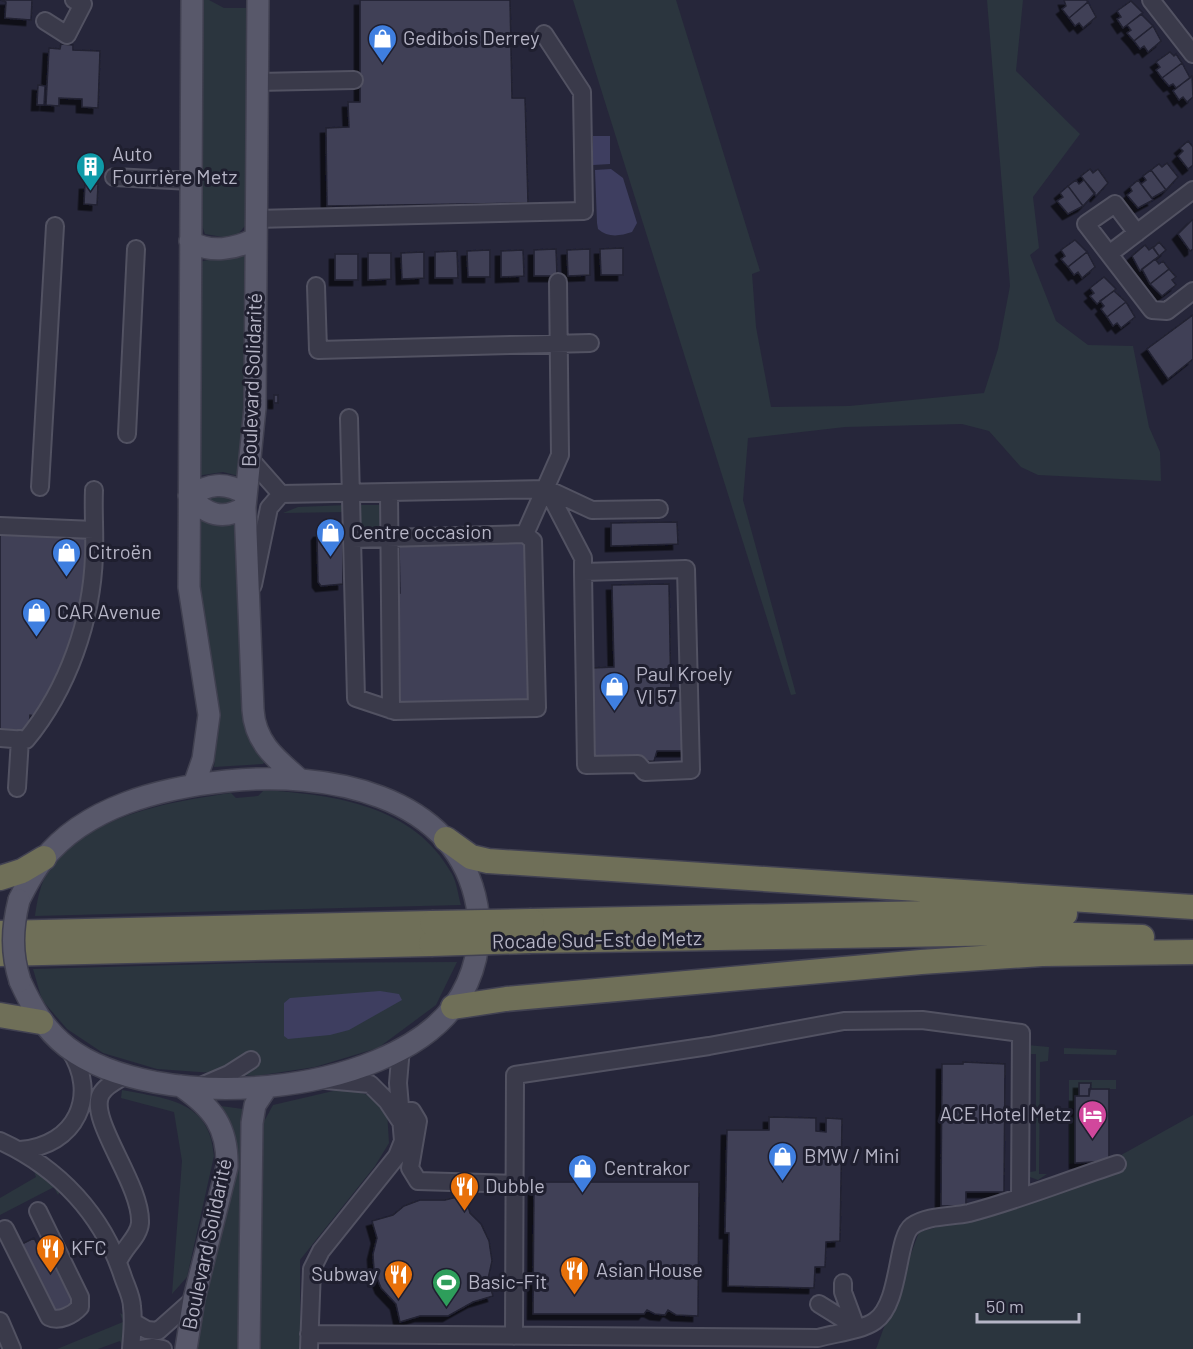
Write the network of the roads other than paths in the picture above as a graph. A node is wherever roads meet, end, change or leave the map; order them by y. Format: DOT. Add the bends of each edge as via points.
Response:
graph roads {
  1 [pos="74,0"];
  2 [pos="192,0"];
  3 [pos="258,0"];
  4 [pos="1150,0"];
  5 [pos="45,21"];
  6 [pos="544,34"];
  7 [pos="1193,54"];
  8 [pos="354,80"];
  9 [pos="257,82"];
  10 [pos="114,177"];
  11 [pos="191,181"];
  12 [pos="1193,190"];
  13 [pos="55,226"];
  14 [pos="255,229"];
  15 [pos="1137,232"];
  16 [pos="190,242"];
  17 [pos="136,249"];
  18 [pos="1109,254"];
  19 [pos="558,282"];
  20 [pos="316,286"];
  21 [pos="1193,291"];
  22 [pos="590,343"];
  23 [pos="558,344"];
  24 [pos="349,418"];
  25 [pos="127,434"];
  26 [pos="251,460"];
  27 [pos="39,488"];
  28 [pos="547,489"];
  29 [pos="94,490"];
  30 [pos="389,492"];
  31 [pos="351,493"];
  32 [pos="281,494"];
  33 [pos="189,496"];
  34 [pos="246,500"];
  35 [pos="658,509"];
  36 [pos="0,526"];
  37 [pos="94,530"];
  38 [pos="525,534"];
  39 [pos="389,537"];
  40 [pos="352,539"];
  41 [pos="583,572"];
  42 [pos="249,604"];
  43 [pos="391,710"];
  44 [pos="0,738"];
  45 [pos="20,739"];
  46 [pos="298,778"];
  47 [pos="194,785"];
  48 [pos="17,789"];
  49 [pos="446,839"];
  50 [pos="44,858"];
  51 [pos="0,878"];
  52 [pos="1193,907"];
  53 [pos="1193,919"];
  54 [pos="531,931"];
  55 [pos="0,933"];
  56 [pos="431,934"];
  57 [pos="1193,941"];
  58 [pos="1193,952"];
  59 [pos="0,954"];
  60 [pos="453,1007"];
  61 [pos="0,1016"];
  62 [pos="41,1022"];
  63 [pos="69,1048"];
  64 [pos="401,1048"];
  65 [pos="251,1060"];
  66 [pos="126,1074"];
  67 [pos="314,1079"];
  68 [pos="189,1087"];
  69 [pos="267,1087"];
  70 [pos="402,1118"];
  71 [pos="73,1123"];
  72 [pos="105,1127"];
  73 [pos="0,1141"];
  74 [pos="20,1150"];
  75 [pos="1117,1164"];
  76 [pos="515,1184"];
  77 [pos="1020,1197"];
  78 [pos="38,1211"];
  79 [pos="5,1229"];
  80 [pos="118,1262"];
  81 [pos="843,1283"];
  82 [pos="194,1299"];
  83 [pos="819,1304"];
  84 [pos="0,1321"];
  85 [pos="133,1322"];
  86 [pos="856,1327"];
  87 [pos="514,1336"];
  88 [pos="309,1341"];
  89 [pos="548,1343"];
  90 [pos="152,1344"];
  91 [pos="12,1349"];
  92 [pos="131,1349"];
  93 [pos="186,1349"];
  94 [pos="249,1349"];
  1 -- 5 [label="street" via="83,4 67,35"];
  2 -- 11 [label="main road"];
  3 -- 9 [label="main road, Boulevard Solidarité"];
  4 -- 7 [label="street"];
  6 -- 14 [label="street" via="582,92 584,211"];
  8 -- 9 [label="street"];
  9 -- 14 [label="main road, Boulevard Solidarité"];
  10 -- 11 [label="street"];
  11 -- 16 [label="main road"];
  12 -- 15 [label="street"];
  13 -- 27 [label="street"];
  14 -- 16 [label="main road" via="240,246 219,249"];
  14 -- 26 [label="main road, Boulevard Solidarité" via="255,408"];
  15 -- 18 [label="street"];
  15 -- 18 [label="street" via="1115,204 1086,224"];
  16 -- 33 [label="main road"];
  17 -- 25 [label="street"];
  18 -- 21 [label="street" via="1152,310 1167,311"];
  19 -- 23 [label="street"];
  20 -- 23 [label="street" via="318,350"];
  22 -- 23 [label="street"];
  23 -- 28 [label="street" via="560,454"];
  24 -- 31 [label="street"];
  26 -- 32 [label="street"];
  26 -- 34 [label="main road, Boulevard Solidarité"];
  28 -- 30 [label="street"];
  28 -- 35 [label="street" via="592,510"];
  28 -- 38 [label="street"];
  28 -- 41 [label="street" via="582,558"];
  29 -- 37 [label="street"];
  30 -- 31 [label="street"];
  30 -- 39 [label="street"];
  31 -- 32 [label="street"];
  31 -- 40 [label="street"];
  32 -- 42 [label="street" via="269,508 263,528"];
  33 -- 34 [label="main road" via="212,484 232,486"];
  33 -- 34 [label="main road" via="214,515 233,514"];
  33 -- 47 [label="main road" via="190,596 209,715 203,759"];
  34 -- 42 [label="main road, Boulevard Solidarité"];
  36 -- 37 [label="street"];
  37 -- 45 [label="street" via="93,574 82,630 60,688 39,724 26,740"];
  38 -- 39 [label="street"];
  38 -- 43 [label="street" via="533,541 537,708"];
  39 -- 40 [label="street"];
  39 -- 43 [label="street"];
  40 -- 43 [label="street" via="356,698"];
  41 -- 41 [label="street" via="686,569 691,771 645,772 638,764 586,765"];
  42 -- 46 [label="main road, Boulevard Solidarité" via="254,727 262,743"];
  44 -- 45 [label="street"];
  45 -- 48 [label="street"];
  46 -- 47 [label="main road"];
  46 -- 49 [label="main road" via="369,792 389,800 429,823"];
  47 -- 50 [label="main road" via="114,808 85,823"];
  49 -- 52 [label="highway" via="471,857 488,861"];
  49 -- 60 [label="main road" via="471,878 480,920 475,964"];
  50 -- 51 [label="highway"];
  50 -- 62 [label="main road, bridge" via="19,900 12,944 20,981"];
  53 -- 54 [label="highway, Rocade Sud-Est de Metz" via="933,913"];
  54 -- 56 [label="highway, Rocade Sud-Est de Metz, bridge"];
  54 -- 57 [label="highway, Rocade Sud-Est de Metz" via="1016,933"];
  55 -- 56 [label="highway, Rocade Sud-Est de Metz"];
  56 -- 59 [label="highway, Rocade Sud-Est de Metz"];
  58 -- 60 [label="highway" via="1042,954 921,962"];
  60 -- 64 [label="main road"];
  61 -- 62 [label="highway"];
  62 -- 63 [label="main road"];
  63 -- 66 [label="main road"];
  63 -- 71 [label="street" via="80,1064 83,1083 83,1099"];
  64 -- 67 [label="main road" via="366,1064"];
  64 -- 70 [label="street" via="398,1083"];
  65 -- 68 [label="street" via="229,1074"];
  66 -- 68 [label="main road"];
  66 -- 72 [label="street" via="102,1091 98,1101 100,1120"];
  67 -- 69 [label="main road"];
  67 -- 70 [label="street" via="370,1083"];
  68 -- 69 [label="main road"];
  68 -- 82 [label="main road, Boulevard Solidarité" via="221,1127 227,1144 227,1167"];
  69 -- 94 [label="main road, Boulevard Solidarité" via="255,1105 252,1123"];
  70 -- 76 [label="street" via="412,1111 418,1121 411,1161 418,1181"];
  70 -- 88 [label="street" via="404,1141 397,1155 321,1251 312,1269"];
  71 -- 72 [label="street"];
  71 -- 74 [label="street" via="48,1144"];
  72 -- 80 [label="street" via="133,1185 140,1210 139,1230"];
  73 -- 74 [label="street"];
  74 -- 80 [label="street" via="86,1205"];
  75 -- 77 [label="street"];
  76 -- 77 [label="street" via="515,1074 709,1046 844,1021 922,1020 1021,1033"];
  76 -- 87 [label="street"];
  77 -- 86 [label="street" via="913,1226 907,1232 885,1311 874,1322"];
  78 -- 79 [label="street" via="80,1297 76,1311 60,1319 49,1317"];
  80 -- 85 [label="street" via="132,1305"];
  81 -- 86 [label="street"];
  82 -- 90 [label="street"];
  82 -- 93 [label="main road, Boulevard Solidarité"];
  83 -- 86 [label="street"];
  84 -- 91 [label="street"];
  85 -- 90 [label="street"];
  85 -- 92 [label="street"];
  86 -- 89 [label="street" via="818,1338"];
  87 -- 88 [label="street"];
  87 -- 89 [label="street"];
}
